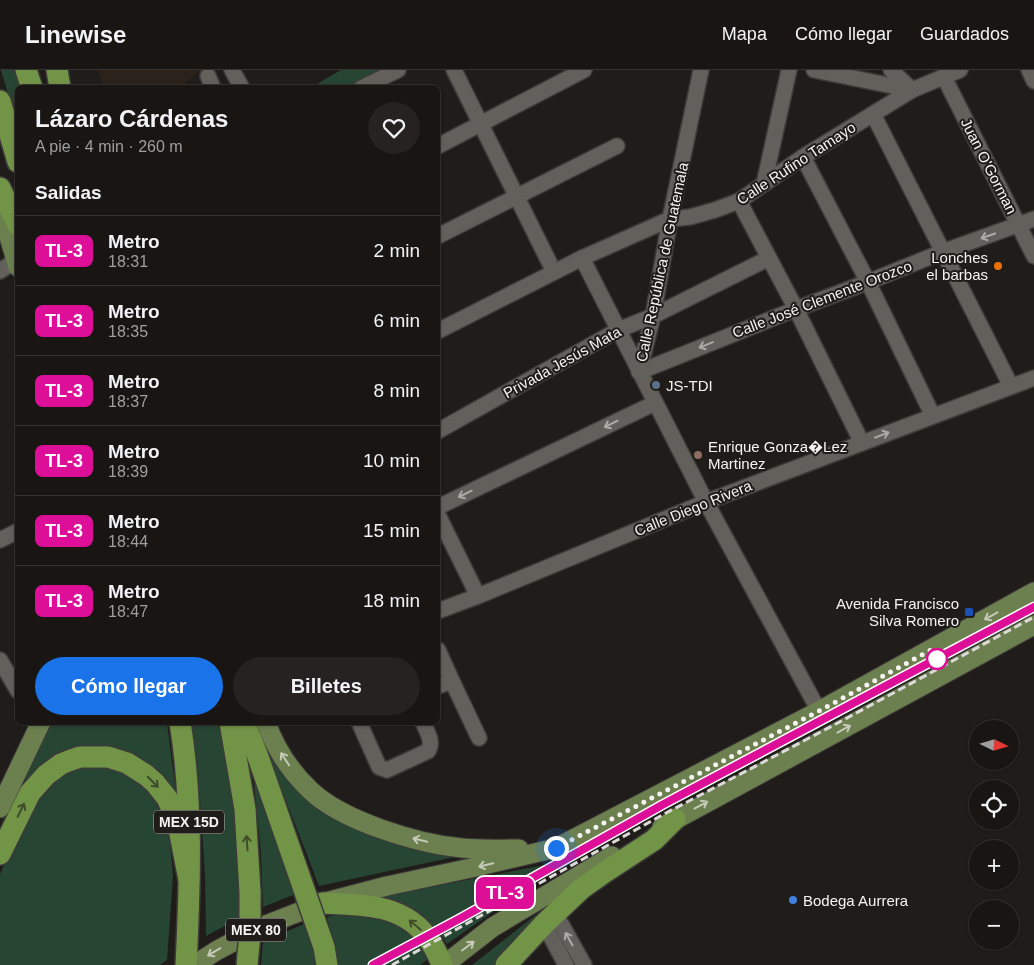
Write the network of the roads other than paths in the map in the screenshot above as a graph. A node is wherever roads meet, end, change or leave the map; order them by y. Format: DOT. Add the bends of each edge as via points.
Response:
graph roads {
  1 [pos="26,70"];
  2 [pos="57,70"];
  3 [pos="62,70"];
  4 [pos="232,70"];
  5 [pos="398,70"];
  6 [pos="454,70"];
  7 [pos="584,70"];
  8 [pos="701,70"];
  9 [pos="789,70"];
  10 [pos="814,70"];
  11 [pos="891,70"];
  12 [pos="960,70"];
  13 [pos="1029,70"];
  14 [pos="944,77"];
  15 [pos="1034,81"];
  16 [pos="31,85"];
  17 [pos="60,85"];
  18 [pos="66,85"];
  19 [pos="240,85"];
  20 [pos="367,85"];
  21 [pos="912,90"];
  22 [pos="0,101"];
  23 [pos="873,114"];
  24 [pos="481,124"];
  25 [pos="440,145"];
  26 [pos="617,146"];
  27 [pos="15,152"];
  28 [pos="803,157"];
  29 [pos="764,184"];
  30 [pos="0,188"];
  31 [pos="516,196"];
  32 [pos="739,201"];
  33 [pos="0,207"];
  34 [pos="15,219"];
  35 [pos="670,219"];
  36 [pos="1034,219"];
  37 [pos="1019,225"];
  38 [pos="440,235"];
  39 [pos="942,252"];
  40 [pos="1034,256"];
  41 [pos="582,258"];
  42 [pos="769,258"];
  43 [pos="15,260"];
  44 [pos="15,264"];
  45 [pos="0,271"];
  46 [pos="554,272"];
  47 [pos="868,282"];
  48 [pos="796,309"];
  49 [pos="653,316"];
  50 [pos="440,330"];
  51 [pos="618,330"];
  52 [pos="639,372"];
  53 [pos="1034,378"];
  54 [pos="1011,386"];
  55 [pos="655,403"];
  56 [pos="933,416"];
  57 [pos="440,430"];
  58 [pos="862,443"];
  59 [pos="706,502"];
  60 [pos="440,506"];
  61 [pos="440,519"];
  62 [pos="15,532"];
  63 [pos="0,540"];
  64 [pos="1034,592"];
  65 [pos="478,596"];
  66 [pos="440,610"];
  67 [pos="1034,625"];
  68 [pos="440,654"];
  69 [pos="0,660"];
  70 [pos="452,681"];
  71 [pos="440,685"];
  72 [pos="15,686"];
  73 [pos="819,711"];
  74 [pos="39,725"];
  75 [pos="180,725"];
  76 [pos="231,725"];
  77 [pos="245,725"];
  78 [pos="267,725"];
  79 [pos="360,725"];
  80 [pos="424,725"];
  81 [pos="479,738"];
  82 [pos="0,807"];
  83 [pos="675,819"];
  84 [pos="556,848"];
  85 [pos="0,854"];
  86 [pos="189,880"];
  87 [pos="322,903"];
  88 [pos="550,919"];
  89 [pos="325,956"];
  90 [pos="186,965"];
  91 [pos="194,965"];
  92 [pos="247,965"];
  93 [pos="443,965"];
  94 [pos="506,965"];
  95 [pos="566,965"];
  96 [pos="584,965"];
  1 -- 16 [label="highway"];
  2 -- 17 [label="highway"];
  3 -- 18 [label="main road"];
  4 -- 19 [label="street"];
  5 -- 20 [label="street"];
  6 -- 24 [label="street"];
  7 -- 24 [label="street"];
  8 -- 35 [label="street, Calle República de Guatemala"];
  9 -- 29 [label="street"];
  10 -- 21 [label="street"];
  11 -- 21 [label="street"];
  12 -- 14 [label="street, Calle Rufino Tamayo"];
  13 -- 15 [label="street"];
  14 -- 21 [label="street, Calle Rufino Tamayo"];
  14 -- 37 [label="street, Juan O'Gorman"];
  21 -- 23 [label="street, Calle Rufino Tamayo"];
  22 -- 27 [label="highway"];
  23 -- 28 [label="street, Calle Rufino Tamayo"];
  23 -- 39 [label="street"];
  24 -- 25 [label="street"];
  24 -- 31 [label="street"];
  26 -- 31 [label="street"];
  28 -- 29 [label="street, Calle Rufino Tamayo"];
  28 -- 47 [label="street"];
  29 -- 32 [label="street, Calle Rufino Tamayo"];
  30 -- 34 [label="highway"];
  31 -- 38 [label="street"];
  31 -- 46 [label="street"];
  32 -- 35 [label="street, Calle Rufino Tamayo" via="715,210"];
  32 -- 42 [label="street"];
  33 -- 43 [label="main road"];
  35 -- 41 [label="street, Calle Rufino Tamayo"];
  35 -- 49 [label="street, Calle República de Guatemala"];
  36 -- 37 [label="street, Calle José Clemente Orozco"];
  37 -- 39 [label="street, Calle José Clemente Orozco, one-way"];
  37 -- 40 [label="street, Juan O'Gorman"];
  39 -- 47 [label="street, Calle José Clemente Orozco"];
  39 -- 54 [label="street"];
  41 -- 46 [label="street, Calle Rufino Tamayo"];
  41 -- 51 [label="street"];
  42 -- 48 [label="street"];
  42 -- 49 [label="street, Privada Jesús Mata"];
  44 -- 45 [label="street"];
  46 -- 50 [label="street, Calle Rufino Tamayo"];
  47 -- 48 [label="street, Calle José Clemente Orozco"];
  47 -- 56 [label="street"];
  48 -- 52 [label="street, Calle José Clemente Orozco, one-way"];
  48 -- 58 [label="street"];
  49 -- 51 [label="street, Privada Jesús Mata"];
  49 -- 52 [label="street, Calle República de Guatemala"];
  51 -- 52 [label="street"];
  51 -- 57 [label="street, Privada Jesús Mata"];
  52 -- 55 [label="street, Calle República de Guatemala"];
  53 -- 54 [label="street, Calle Diego Rivera"];
  54 -- 56 [label="street, Calle Diego Rivera"];
  55 -- 59 [label="street, Calle República de Guatemala"];
  55 -- 60 [label="street, one-way"];
  58 -- 56 [label="street, Calle Diego Rivera, one-way"];
  58 -- 59 [label="street, Calle Diego Rivera"];
  59 -- 65 [label="street, Calle Diego Rivera"];
  59 -- 73 [label="street, Calle República de Guatemala"];
  61 -- 65 [label="street"];
  62 -- 63 [label="street"];
  64 -- 73 [label="main road, MEX 80, one-way"];
  65 -- 66 [label="street, Calle Diego Rivera"];
  83 -- 67 [label="main road, one-way"];
  68 -- 70 [label="street"];
  69 -- 72 [label="street"];
  70 -- 71 [label="street"];
  70 -- 81 [label="street"];
  73 -- 84 [label="main road, MEX 80"];
  74 -- 82 [label="main road"];
  75 -- 86 [label="highway, MEX 15D" via="188,788"];
  92 -- 76 [label="highway, MEX 15D, one-way, bridge" via="250,892 245,809"];
  77 -- 89 [label="highway, bridge"];
  84 -- 78 [label="main road, one-way" via="461,848 434,844 366,824 331,806 310,790 286,763"];
  79 -- 80 [label="street" via="379,767 386,770 428,751 430,741"];
  83 -- 88 [label="highway" via="654,840 581,889"];
  93 -- 83 [label="main road, one-way" via="493,928"];
  84 -- 87 [label="main road, MEX 80, one-way"];
  85 -- 86 [label="highway, one-way" via="30,793 46,775 71,760 108,757 127,763 146,775 167,798 179,829"];
  86 -- 90 [label="highway, MEX 15D"];
  87 -- 91 [label="main road, MEX 80, one-way" via="264,926"];
  93 -- 87 [label="highway, one-way" via="422,930 410,920 380,908"];
  88 -- 94 [label="highway"];
  88 -- 95 [label="street"];
  96 -- 88 [label="street, one-way"];
}
